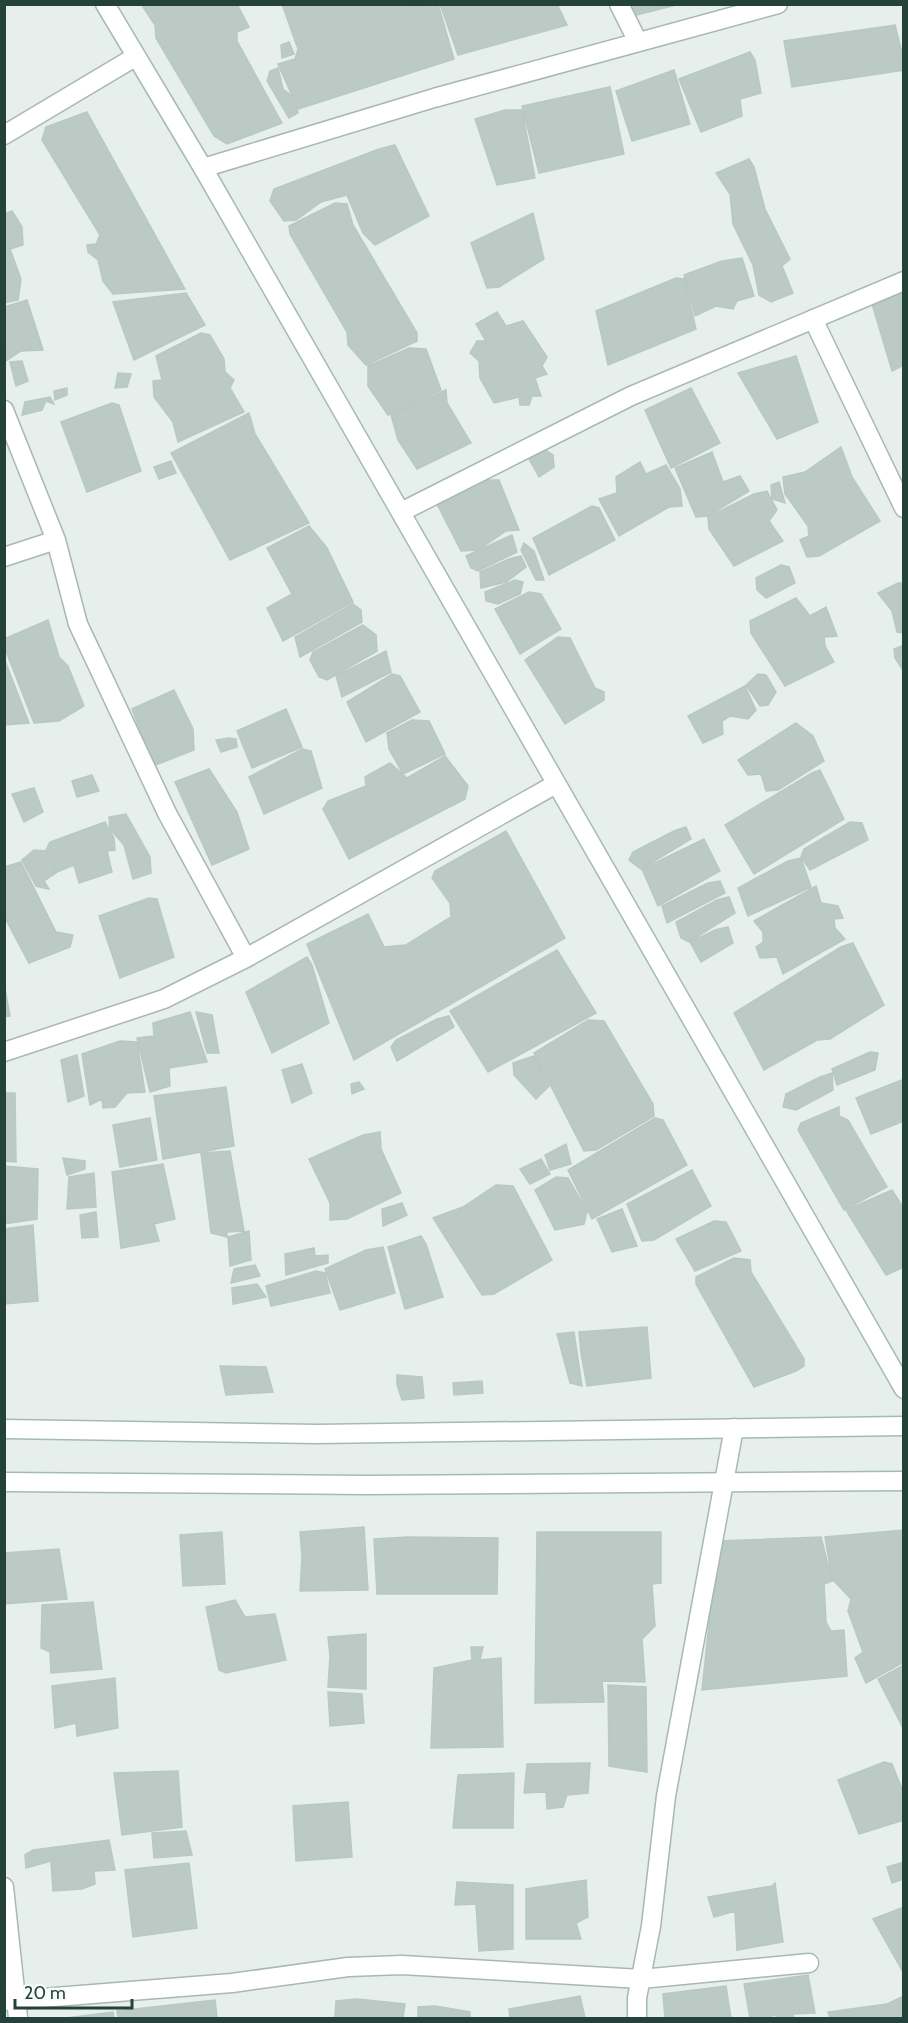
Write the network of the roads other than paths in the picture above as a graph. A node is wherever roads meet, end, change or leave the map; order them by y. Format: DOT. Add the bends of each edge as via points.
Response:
graph roads {
  1 [pos="105,4"];
  2 [pos="619,4"];
  3 [pos="778,4"];
  4 [pos="638,42"];
  5 [pos="135,57"];
  6 [pos="4,135"];
  7 [pos="203,168"];
  8 [pos="903,281"];
  9 [pos="813,319"];
  10 [pos="4,410"];
  11 [pos="903,508"];
  12 [pos="400,512"];
  13 [pos="56,540"];
  14 [pos="4,556"];
  15 [pos="556,784"];
  16 [pos="246,958"];
  17 [pos="4,1052"];
  18 [pos="903,1389"];
  19 [pos="903,1426"];
  20 [pos="734,1428"];
  21 [pos="4,1429"];
  22 [pos="724,1481"];
  23 [pos="903,1481"];
  24 [pos="4,1482"];
  25 [pos="4,1887"];
  26 [pos="808,1963"];
  27 [pos="640,1979"];
  28 [pos="10,2000"];
  29 [pos="18,2019"];
  30 [pos="637,2019"];
  1 -- 5 [label="street"];
  2 -- 4 [label="street"];
  3 -- 4 [label="street"];
  4 -- 7 [label="street"];
  5 -- 6 [label="street"];
  5 -- 7 [label="street"];
  7 -- 12 [label="street"];
  8 -- 9 [label="street"];
  9 -- 11 [label="street"];
  9 -- 12 [label="street" via="631,396"];
  10 -- 13 [label="street"];
  12 -- 15 [label="street"];
  13 -- 14 [label="street"];
  13 -- 16 [label="street" via="78,624 167,813"];
  15 -- 16 [label="street"];
  15 -- 18 [label="street"];
  16 -- 17 [label="street" via="164,999"];
  19 -- 20 [label="street"];
  20 -- 21 [label="street" via="317,1434"];
  20 -- 22 [label="street"];
  22 -- 23 [label="street"];
  22 -- 24 [label="street" via="366,1485"];
  22 -- 27 [label="street" via="666,1796 651,1926"];
  25 -- 28 [label="street"];
  26 -- 27 [label="street"];
  27 -- 28 [label="street" via="402,1965"];
  27 -- 30 [label="street"];
  28 -- 29 [label="street"];
}
